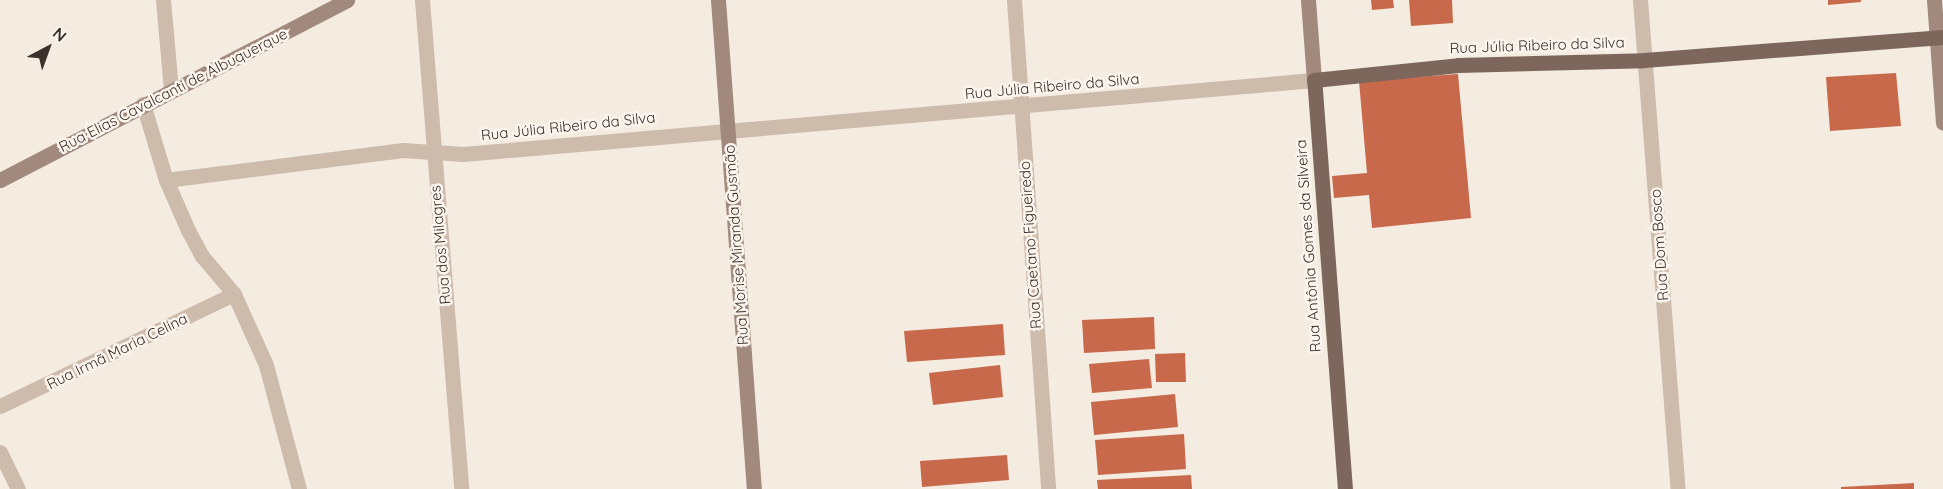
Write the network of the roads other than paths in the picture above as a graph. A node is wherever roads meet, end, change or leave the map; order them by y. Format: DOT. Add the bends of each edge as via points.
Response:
graph roads {
  1 [pos="163,0"];
  2 [pos="347,0"];
  3 [pos="422,0"];
  4 [pos="718,0"];
  5 [pos="1014,0"];
  6 [pos="1308,0"];
  7 [pos="1640,0"];
  8 [pos="1934,0"];
  9 [pos="1940,37"];
  10 [pos="1644,60"];
  11 [pos="1314,80"];
  12 [pos="171,90"];
  13 [pos="143,104"];
  14 [pos="1020,107"];
  15 [pos="1943,123"];
  16 [pos="728,128"];
  17 [pos="432,152"];
  18 [pos="0,180"];
  19 [pos="166,180"];
  20 [pos="234,294"];
  21 [pos="0,406"];
  22 [pos="0,452"];
  23 [pos="18,489"];
  24 [pos="299,489"];
  25 [pos="461,489"];
  26 [pos="754,489"];
  27 [pos="1048,489"];
  28 [pos="1345,489"];
  29 [pos="1678,489"];
  1 -- 12 [label="street"];
  2 -- 12 [label="street, Rua Elias Cavalcanti de Albuquerque"];
  3 -- 17 [label="street, Rua dos Milagres"];
  4 -- 16 [label="street, Rua Morise Miranda Gusmão"];
  5 -- 14 [label="street, Rua Caetano Figueiredo"];
  6 -- 11 [label="street, Rua Antônia Gomes da Silveira"];
  7 -- 10 [label="street, Rua Dom Bosco"];
  8 -- 9 [label="street"];
  9 -- 10 [label="main road, Rua Júlia Ribeiro da Silva"];
  9 -- 15 [label="street"];
  10 -- 11 [label="main road, Rua Júlia Ribeiro da Silva" via="1458,65"];
  10 -- 29 [label="street, Rua Dom Bosco"];
  11 -- 14 [label="street, Rua Júlia Ribeiro da Silva"];
  11 -- 28 [label="main road, Rua Antônia Gomes da Silveira"];
  12 -- 13 [label="street, Rua Elias Cavalcanti de Albuquerque"];
  13 -- 18 [label="street, Rua Elias Cavalcanti de Albuquerque"];
  13 -- 19 [label="street"];
  14 -- 16 [label="street, Rua Júlia Ribeiro da Silva"];
  14 -- 27 [label="street, Rua Caetano Figueiredo"];
  16 -- 17 [label="street, Rua Júlia Ribeiro da Silva" via="463,154"];
  16 -- 26 [label="street, Rua Morise Miranda Gusmão"];
  17 -- 19 [label="street, Rua Júlia Ribeiro da Silva" via="403,150"];
  17 -- 25 [label="street, Rua dos Milagres"];
  19 -- 20 [label="street" via="202,256"];
  20 -- 21 [label="street, Rua Irmã Maria Celina"];
  20 -- 24 [label="street" via="266,365"];
  22 -- 23 [label="street"];
}
